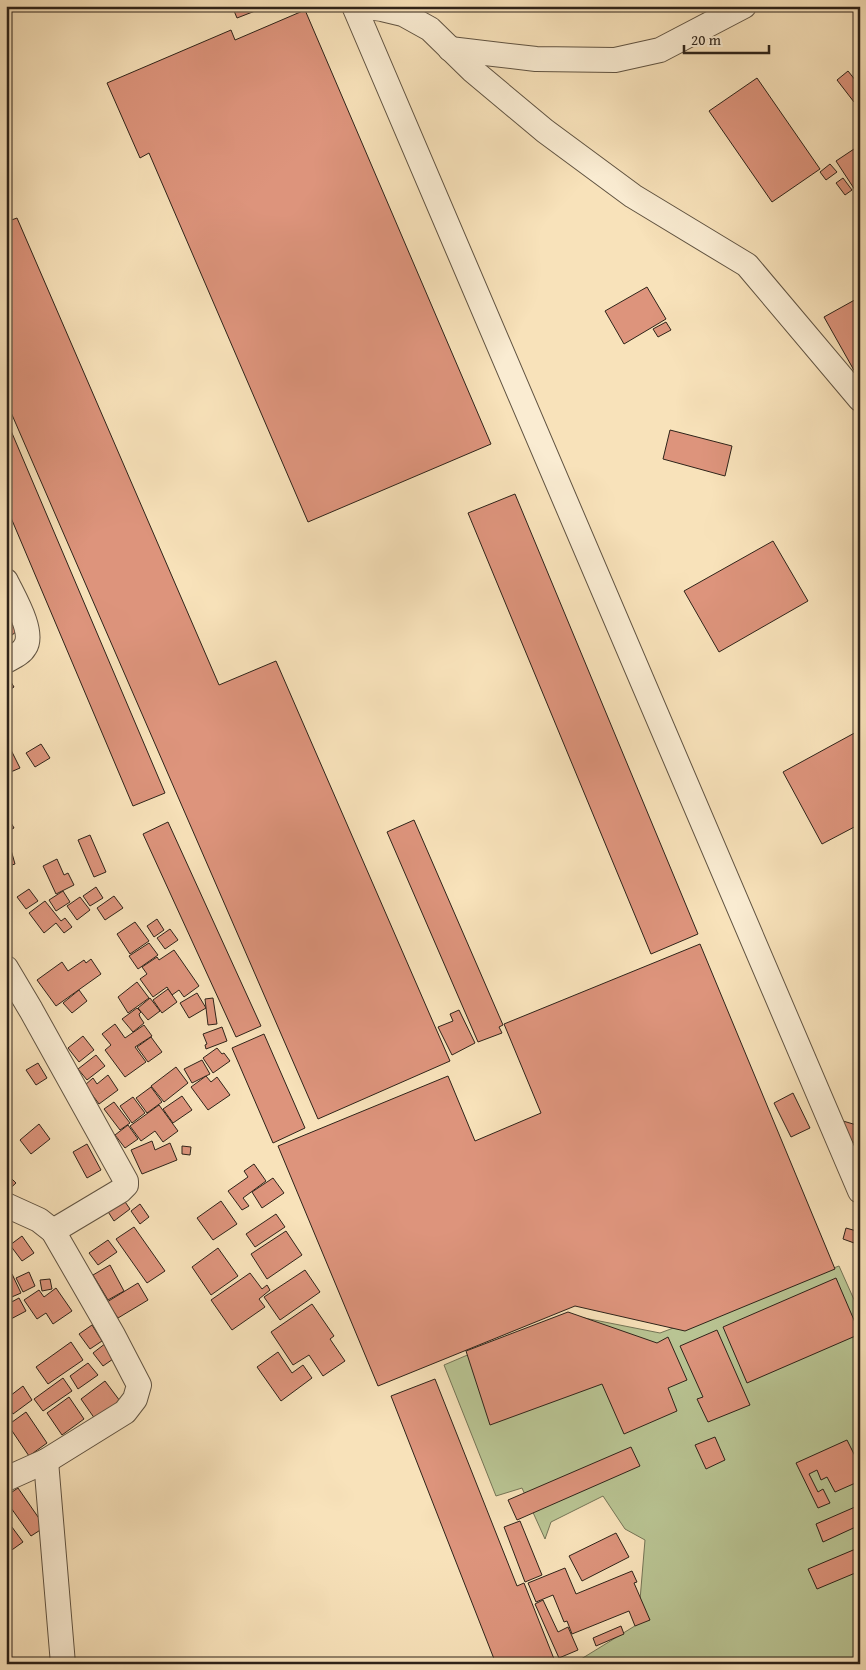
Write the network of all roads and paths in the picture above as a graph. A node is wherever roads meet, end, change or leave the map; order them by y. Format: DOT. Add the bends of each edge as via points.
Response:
graph roads {
  1 [pos="354,6"];
  2 [pos="360,6"];
  3 [pos="744,6"];
  4 [pos="450,49"];
  5 [pos="860,399"];
  6 [pos="6,581"];
  7 [pos="6,661"];
  8 [pos="6,968"];
  9 [pos="860,1191"];
  10 [pos="6,1206"];
  11 [pos="53,1231"];
  12 [pos="46,1461"];
  13 [pos="6,1479"];
  14 [pos="63,1664"];
  1 -- 9 [label="street"];
  2 -- 4 [label="street" via="403,14 430,30"];
  3 -- 4 [label="street" via="660,50 615,60 536,59"];
  4 -- 5 [label="street" via="553,137 633,196 747,266"];
  6 -- 7 [label="street" via="26,625 28,638 20,654"];
  8 -- 11 [label="street" via="126,1181 120,1191"];
  10 -- 11 [label="street" via="39,1220"];
  11 -- 12 [label="street" via="139,1386 135,1399 125,1412"];
  12 -- 13 [label="street"];
  12 -- 14 [label="street"];
}
